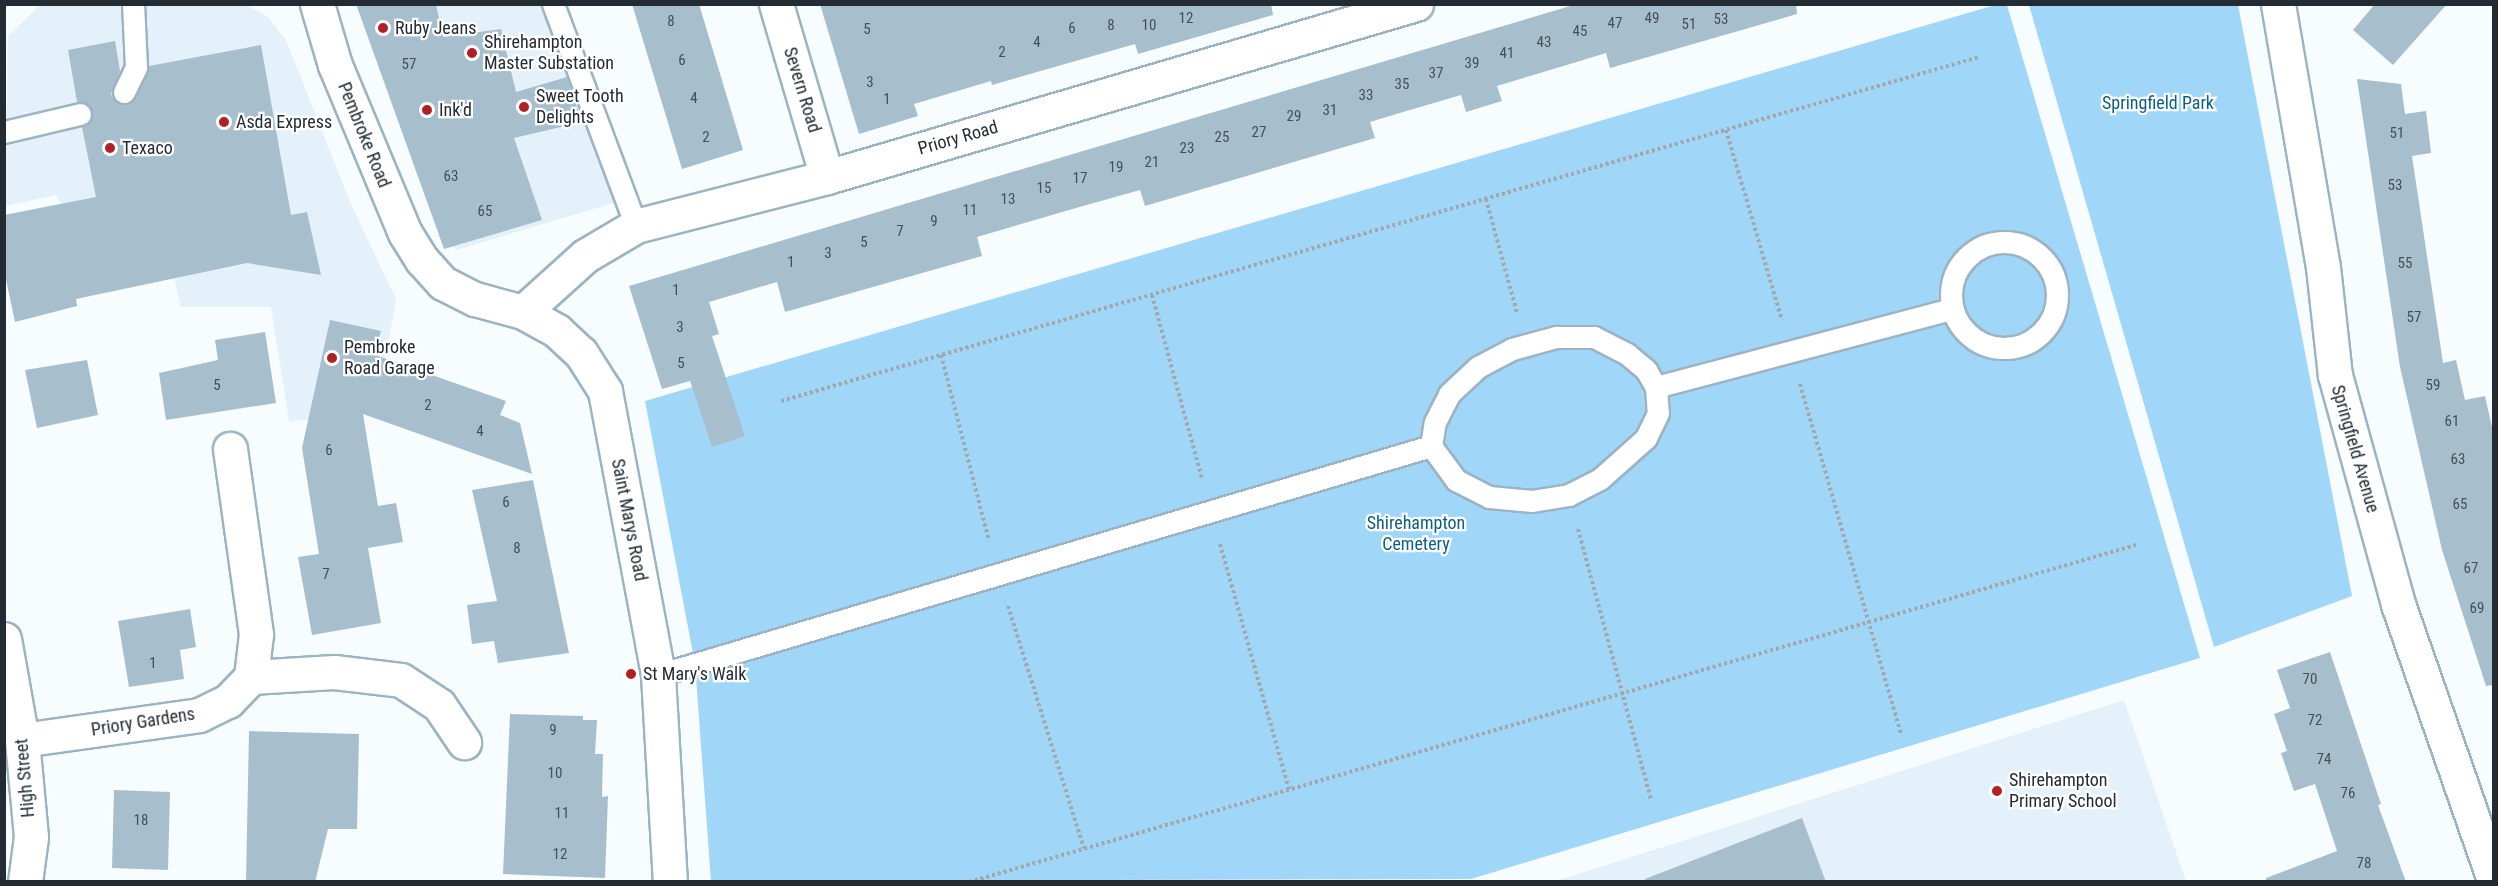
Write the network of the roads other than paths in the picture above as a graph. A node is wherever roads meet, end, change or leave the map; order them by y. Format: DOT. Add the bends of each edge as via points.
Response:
graph roads {
  1 [pos="133,4"];
  2 [pos="317,4"];
  3 [pos="553,4"];
  4 [pos="776,4"];
  5 [pos="1416,4"];
  6 [pos="2278,4"];
  7 [pos="124,92"];
  8 [pos="80,114"];
  9 [pos="4,132"];
  10 [pos="827,177"];
  11 [pos="636,226"];
  12 [pos="422,260"];
  13 [pos="1952,309"];
  14 [pos="523,312"];
  15 [pos="1656,387"];
  16 [pos="1431,446"];
  17 [pos="230,449"];
  18 [pos="4,639"];
  19 [pos="658,675"];
  20 [pos="250,677"];
  21 [pos="22,740"];
  22 [pos="464,742"];
  23 [pos="2493,879"];
  24 [pos="25,882"];
  25 [pos="670,882"];
  1 -- 7 [label="lane" via="136,67"];
  2 -- 12 [label="street, Pembroke Road" via="335,65 405,233"];
  3 -- 11 [label="lane"];
  4 -- 10 [label="street, Severn Road"];
  5 -- 10 [label="street, Priory Road"];
  6 -- 23 [label="street, Springfield Avenue" via="2323,267 2335,375 2398,604"];
  8 -- 9 [label="lane"];
  10 -- 11 [label="street, Priory Road"];
  11 -- 14 [label="street, Priory Road" via="585,256"];
  12 -- 14 [label="street, Saint Marys Road" via="442,283 475,299"];
  13 -- 13 [label="lane" via="1951,286 1960,263 1977,248 2000,240 2026,245 2046,260 2057,281 2058,304 2048,328 2030,343 2010,349 1989,346 1970,336"];
  13 -- 15 [label="lane"];
  14 -- 19 [label="street, Saint Marys Road" via="557,331 581,353 605,391"];
  15 -- 16 [label="lane" via="1646,370 1627,354 1593,337 1556,337 1478,367 1449,394 1435,422"];
  15 -- 16 [label="lane" via="1658,412 1646,438 1600,479 1569,495 1532,501 1489,497 1456,480"];
  16 -- 19 [label="lane"];
  17 -- 20 [label="street" via="256,634"];
  18 -- 21 [label="street, High Street"];
  19 -- 25 [label="street, Saint Marys Road"];
  20 -- 21 [label="street, Priory Gardens" via="228,701 199,715"];
  20 -- 22 [label="street" via="334,672 401,680 440,705"];
  21 -- 24 [label="street, High Street" via="31,837"];
}
